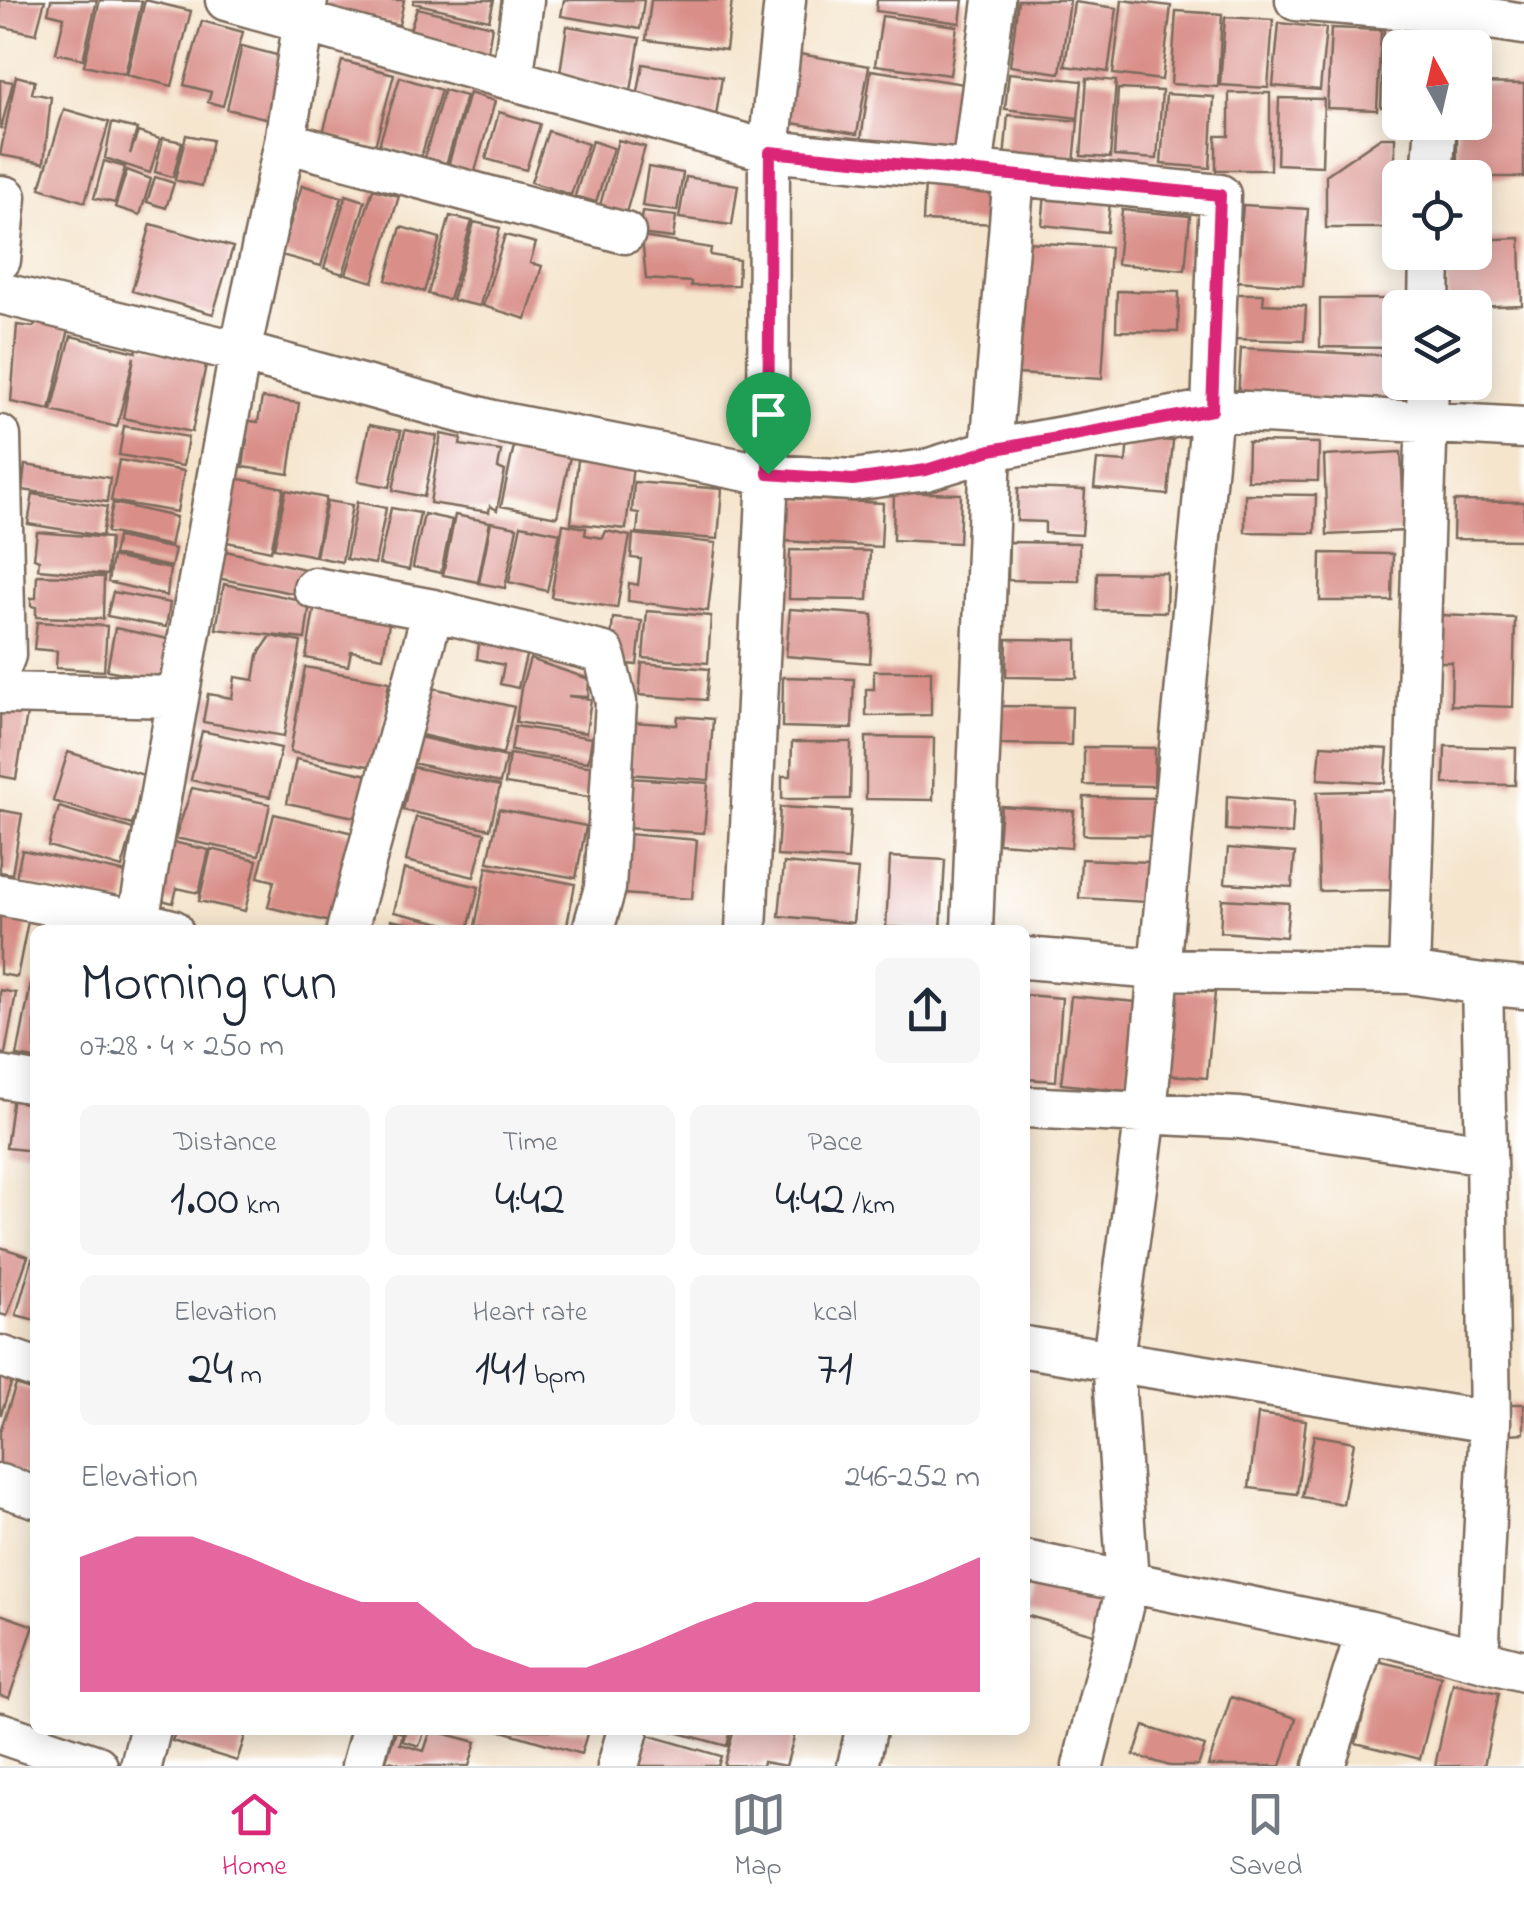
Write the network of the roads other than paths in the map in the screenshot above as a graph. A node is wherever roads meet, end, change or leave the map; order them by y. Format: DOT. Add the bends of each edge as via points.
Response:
graph roads {
  1 [pos="226,0"];
  2 [pos="522,0"];
  3 [pos="785,0"];
  4 [pos="994,0"];
  5 [pos="1296,0"];
  6 [pos="306,11"];
  7 [pos="1524,24"];
  8 [pos="1443,30"];
  9 [pos="512,80"];
  10 [pos="285,142"];
  11 [pos="770,152"];
  12 [pos="972,171"];
  13 [pos="1014,175"];
  14 [pos="0,196"];
  15 [pos="625,233"];
  16 [pos="0,260"];
  17 [pos="0,294"];
  18 [pos="240,352"];
  19 [pos="1428,402"];
  20 [pos="1212,410"];
  21 [pos="1524,428"];
  22 [pos="0,436"];
  23 [pos="991,450"];
  24 [pos="768,474"];
  25 [pos="314,588"];
  26 [pos="432,610"];
  27 [pos="0,668"];
  28 [pos="0,693"];
  29 [pos="177,697"];
  30 [pos="0,895"];
  31 [pos="155,925"];
  32 [pos="348,925"];
  33 [pos="594,925"];
  34 [pos="746,925"];
  35 [pos="972,925"];
  36 [pos="1030,958"];
  37 [pos="1159,968"];
  38 [pos="1409,973"];
  39 [pos="1482,984"];
  40 [pos="1524,988"];
  41 [pos="0,1077"];
  42 [pos="30,1083"];
  43 [pos="1030,1107"];
  44 [pos="1146,1113"];
  45 [pos="1486,1154"];
  46 [pos="1030,1348"];
  47 [pos="0,1356"];
  48 [pos="1112,1359"];
  49 [pos="30,1366"];
  50 [pos="1490,1422"];
  51 [pos="0,1486"];
  52 [pos="30,1496"];
  53 [pos="1030,1562"];
  54 [pos="1128,1584"];
  55 [pos="1366,1632"];
  56 [pos="1478,1659"];
  57 [pos="1524,1671"];
  58 [pos="0,1733"];
  59 [pos="149,1735"];
  60 [pos="371,1735"];
  61 [pos="627,1735"];
  62 [pos="865,1735"];
  63 [pos="97,1766"];
  64 [pos="141,1766"];
  65 [pos="362,1766"];
  66 [pos="618,1766"];
  67 [pos="858,1766"];
  68 [pos="1084,1766"];
  69 [pos="1324,1766"];
  1 -- 6 [label="street"];
  2 -- 9 [label="street"];
  3 -- 11 [label="street"];
  4 -- 12 [label="street"];
  5 -- 8 [label="street"];
  6 -- 9 [label="street"];
  6 -- 10 [label="street"];
  7 -- 8 [label="street"];
  9 -- 11 [label="street"];
  10 -- 15 [label="street"];
  10 -- 18 [label="street"];
  11 -- 12 [label="street"];
  11 -- 24 [label="street"];
  12 -- 13 [label="street"];
  13 -- 20 [label="street" via="1220,195"];
  13 -- 23 [label="street"];
  14 -- 16 [label="street" via="6,197"];
  17 -- 18 [label="street"];
  18 -- 24 [label="street" via="493,422"];
  18 -- 29 [label="street"];
  19 -- 20 [label="street"];
  19 -- 21 [label="street"];
  19 -- 38 [label="street"];
  20 -- 23 [label="street"];
  20 -- 37 [label="street"];
  22 -- 27 [label="street"];
  23 -- 24 [label="street" via="926,470 853,480"];
  23 -- 35 [label="street"];
  24 -- 34 [label="street"];
  25 -- 26 [label="street"];
  26 -- 32 [label="street"];
  26 -- 33 [label="street" via="604,653 616,702 605,888"];
  28 -- 29 [label="street"];
  29 -- 31 [label="street"];
  30 -- 31 [label="street"];
  36 -- 37 [label="street"];
  37 -- 38 [label="street"];
  37 -- 44 [label="street"];
  38 -- 39 [label="street"];
  39 -- 40 [label="street"];
  39 -- 45 [label="street"];
  41 -- 42 [label="street"];
  43 -- 44 [label="street"];
  44 -- 45 [label="street" via="1240,1118"];
  44 -- 48 [label="street"];
  45 -- 50 [label="street"];
  46 -- 48 [label="street"];
  47 -- 49 [label="street"];
  48 -- 50 [label="street"];
  48 -- 54 [label="street"];
  50 -- 56 [label="street"];
  51 -- 52 [label="street"];
  53 -- 54 [label="street"];
  54 -- 55 [label="street"];
  54 -- 68 [label="street"];
  55 -- 56 [label="street"];
  55 -- 69 [label="street"];
  56 -- 57 [label="street"];
  58 -- 63 [label="street"];
  59 -- 64 [label="street"];
  60 -- 65 [label="street"];
  61 -- 66 [label="street"];
  62 -- 67 [label="street"];
}
